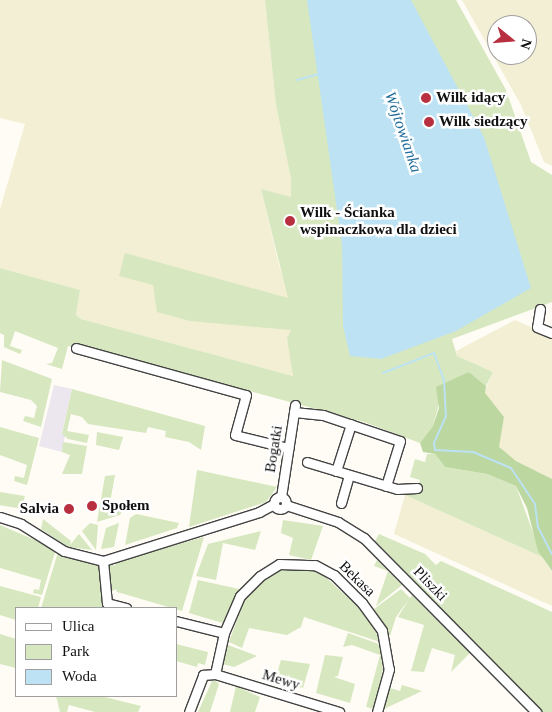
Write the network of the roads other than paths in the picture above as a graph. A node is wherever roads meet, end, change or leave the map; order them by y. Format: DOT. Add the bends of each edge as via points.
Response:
graph roads {
  1 [pos="540,309"];
  2 [pos="552,333"];
  3 [pos="76,348"];
  4 [pos="351,424"];
  5 [pos="288,448"];
  6 [pos="307,462"];
  7 [pos="336,471"];
  8 [pos="350,475"];
  9 [pos="386,486"];
  10 [pos="417,488"];
  11 [pos="280,502"];
  12 [pos="341,502"];
  13 [pos="0,517"];
  14 [pos="103,561"];
  15 [pos="121,607"];
  16 [pos="178,622"];
  17 [pos="224,633"];
  18 [pos="215,674"];
  19 [pos="189,712"];
  20 [pos="339,712"];
  21 [pos="377,712"];
  22 [pos="536,712"];
  1 -- 2 [label="street" via="537,327"];
  3 -- 5 [label="street" via="246,394 235,435"];
  4 -- 5 [label="street, Bogatki" via="294,409"];
  4 -- 7 [label="street"];
  4 -- 9 [label="street" via="400,441"];
  5 -- 11 [label="street, Bogatki"];
  6 -- 7 [label="street"];
  7 -- 8 [label="street"];
  8 -- 9 [label="street"];
  8 -- 12 [label="street"];
  9 -- 10 [label="street"];
  11 -- 14 [label="street" via="259,512"];
  11 -- 22 [label="street, Pliszki" via="338,522 364,538"];
  13 -- 14 [label="street" via="21,524 64,550"];
  14 -- 15 [label="street" via="107,604"];
  16 -- 17 [label="street"];
  17 -- 18 [label="street, Bekasa"];
  17 -- 21 [label="street, Bekasa" via="240,596 260,576 279,564 315,565 326,569 370,612 382,631 388,669"];
  18 -- 19 [label="street" via="204,675"];
  18 -- 20 [label="street, Mewy"];
}
